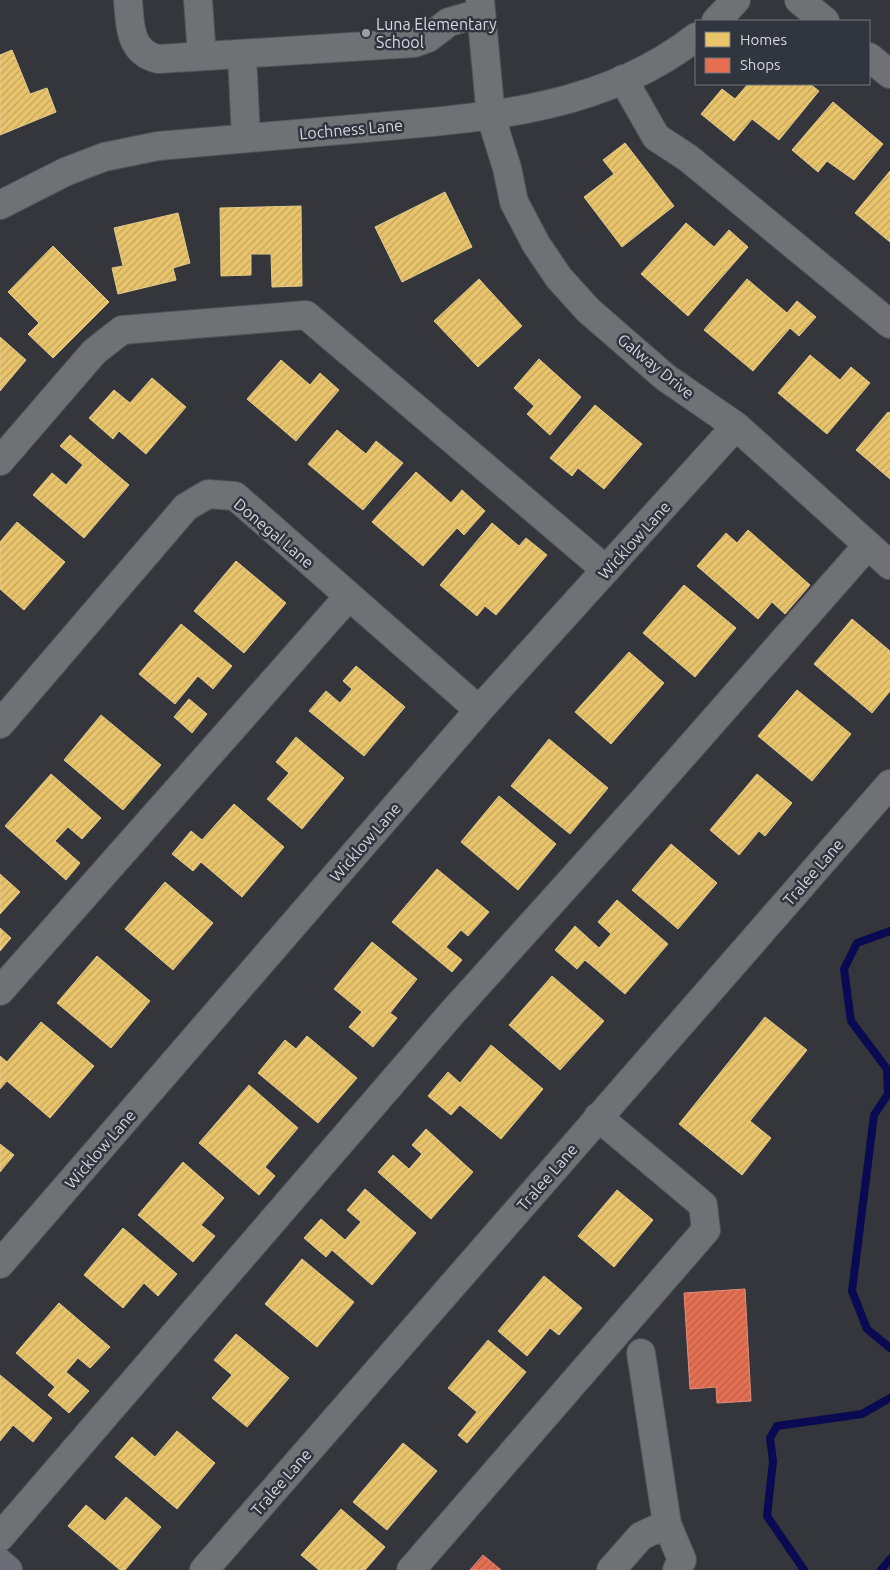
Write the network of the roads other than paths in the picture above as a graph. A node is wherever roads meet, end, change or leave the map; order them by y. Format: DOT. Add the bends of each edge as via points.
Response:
graph roads {
  1 [pos="128,0"];
  2 [pos="198,0"];
  3 [pos="736,0"];
  4 [pos="799,0"];
  5 [pos="480,7"];
  6 [pos="717,20"];
  7 [pos="824,20"];
  8 [pos="695,38"];
  9 [pos="242,54"];
  10 [pos="202,56"];
  11 [pos="870,58"];
  12 [pos="890,74"];
  13 [pos="623,79"];
  14 [pos="491,116"];
  15 [pos="246,138"];
  16 [pos="0,205"];
  17 [pos="890,324"];
  18 [pos="736,426"];
  19 [pos="0,461"];
  20 [pos="868,545"];
  21 [pos="890,565"];
  22 [pos="606,570"];
  23 [pos="349,596"];
  24 [pos="479,710"];
  25 [pos="0,724"];
  26 [pos="890,784"];
  27 [pos="0,991"];
  28 [pos="598,1117"];
  29 [pos="0,1264"];
  30 [pos="641,1353"];
  31 [pos="667,1524"];
  32 [pos="0,1537"];
  33 [pos="0,1563"];
  34 [pos="8,1570"];
  35 [pos="204,1570"];
  36 [pos="412,1570"];
  37 [pos="611,1570"];
  38 [pos="678,1570"];
  1 -- 10 [label="street" via="130,29 139,50 158,59"];
  2 -- 10 [label="street"];
  3 -- 6 [label="street"];
  4 -- 7 [label="street"];
  5 -- 9 [label="street" via="414,44"];
  5 -- 14 [label="street, Galway Drive"];
  8 -- 13 [label="street, Lochness Lane"];
  9 -- 10 [label="street"];
  9 -- 15 [label="street"];
  11 -- 12 [label="street"];
  13 -- 14 [label="street, Lochness Lane" via="554,103"];
  13 -- 17 [label="street" via="656,137 688,158"];
  14 -- 15 [label="street, Lochness Lane"];
  14 -- 18 [label="street, Galway Drive" via="514,202 559,278 588,310 666,377"];
  15 -- 16 [label="street, Lochness Lane" via="158,146 104,157 65,172"];
  18 -- 20 [label="street, Galway Drive"];
  18 -- 22 [label="street, Wicklow Lane"];
  19 -- 22 [label="street" via="94,352 122,330 306,315"];
  20 -- 21 [label="street, Galway Drive"];
  20 -- 32 [label="street" via="642,804 451,1014"];
  22 -- 24 [label="street, Wicklow Lane"];
  23 -- 24 [label="street, Donegal Lane"];
  23 -- 25 [label="street, Donegal Lane" via="235,496 208,494 186,506"];
  23 -- 27 [label="street"];
  24 -- 29 [label="street, Wicklow Lane"];
  26 -- 28 [label="street, Tralee Lane"];
  28 -- 35 [label="street, Tralee Lane"];
  28 -- 36 [label="street" via="702,1204 706,1230"];
  30 -- 31 [label="street"];
  31 -- 37 [label="street" via="641,1536"];
  31 -- 38 [label="street" via="682,1560"];
  33 -- 34 [label="main road"];
}
